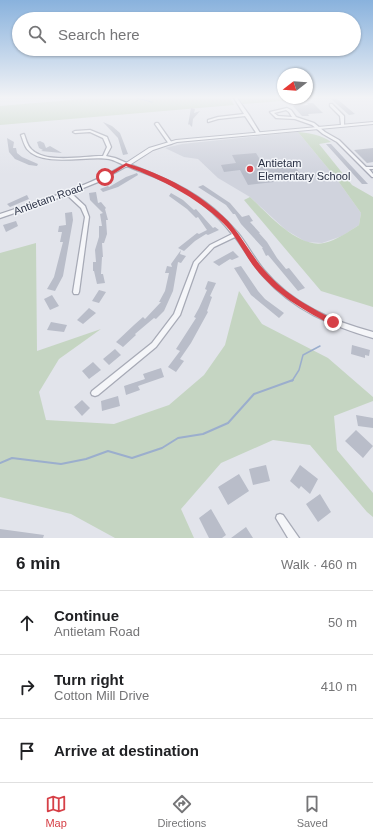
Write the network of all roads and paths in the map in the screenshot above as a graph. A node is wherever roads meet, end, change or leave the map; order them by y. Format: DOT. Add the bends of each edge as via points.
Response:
graph roads {
  1 [pos="252,123"];
  2 [pos="312,123"];
  3 [pos="371,123"];
  4 [pos="157,124"];
  5 [pos="343,125"];
  6 [pos="317,128"];
  7 [pos="75,132"];
  8 [pos="258,133"];
  9 [pos="24,135"];
  10 [pos="170,143"];
  11 [pos="104,157"];
  12 [pos="126,165"];
  13 [pos="365,168"];
  14 [pos="373,168"];
  15 [pos="373,176"];
  16 [pos="68,192"];
  17 [pos="0,216"];
  18 [pos="236,234"];
  19 [pos="76,292"];
  20 [pos="373,335"];
  21 [pos="95,393"];
  22 [pos="280,518"];
  23 [pos="294,538"];
  1 -- 8 [label="street"];
  2 -- 6 [label="street"];
  3 -- 5 [label="street, Antietam Road"];
  4 -- 10 [label="street"];
  5 -- 6 [label="street, Antietam Road"];
  6 -- 8 [label="street, Antietam Road"];
  6 -- 13 [label="street" via="340,143"];
  7 -- 11 [label="street" via="90,131 105,137 109,147"];
  8 -- 10 [label="street, Antietam Road"];
  9 -- 11 [label="street" via="29,149 41,156"];
  10 -- 12 [label="street, Antietam Road" via="144,153"];
  11 -- 12 [label="street"];
  12 -- 16 [label="street, Antietam Road" via="99,180"];
  12 -- 18 [label="street" via="187,191 217,214"];
  13 -- 14 [label="street"];
  13 -- 15 [label="street"];
  16 -- 17 [label="street, Antietam Road"];
  16 -- 19 [label="street" via="83,207 87,217"];
  18 -- 20 [label="street" via="267,277 299,305 333,322"];
  18 -- 21 [label="street" via="212,246 200,256 192,270 177,315 154,345"];
  22 -- 23 [label="street"];
}
